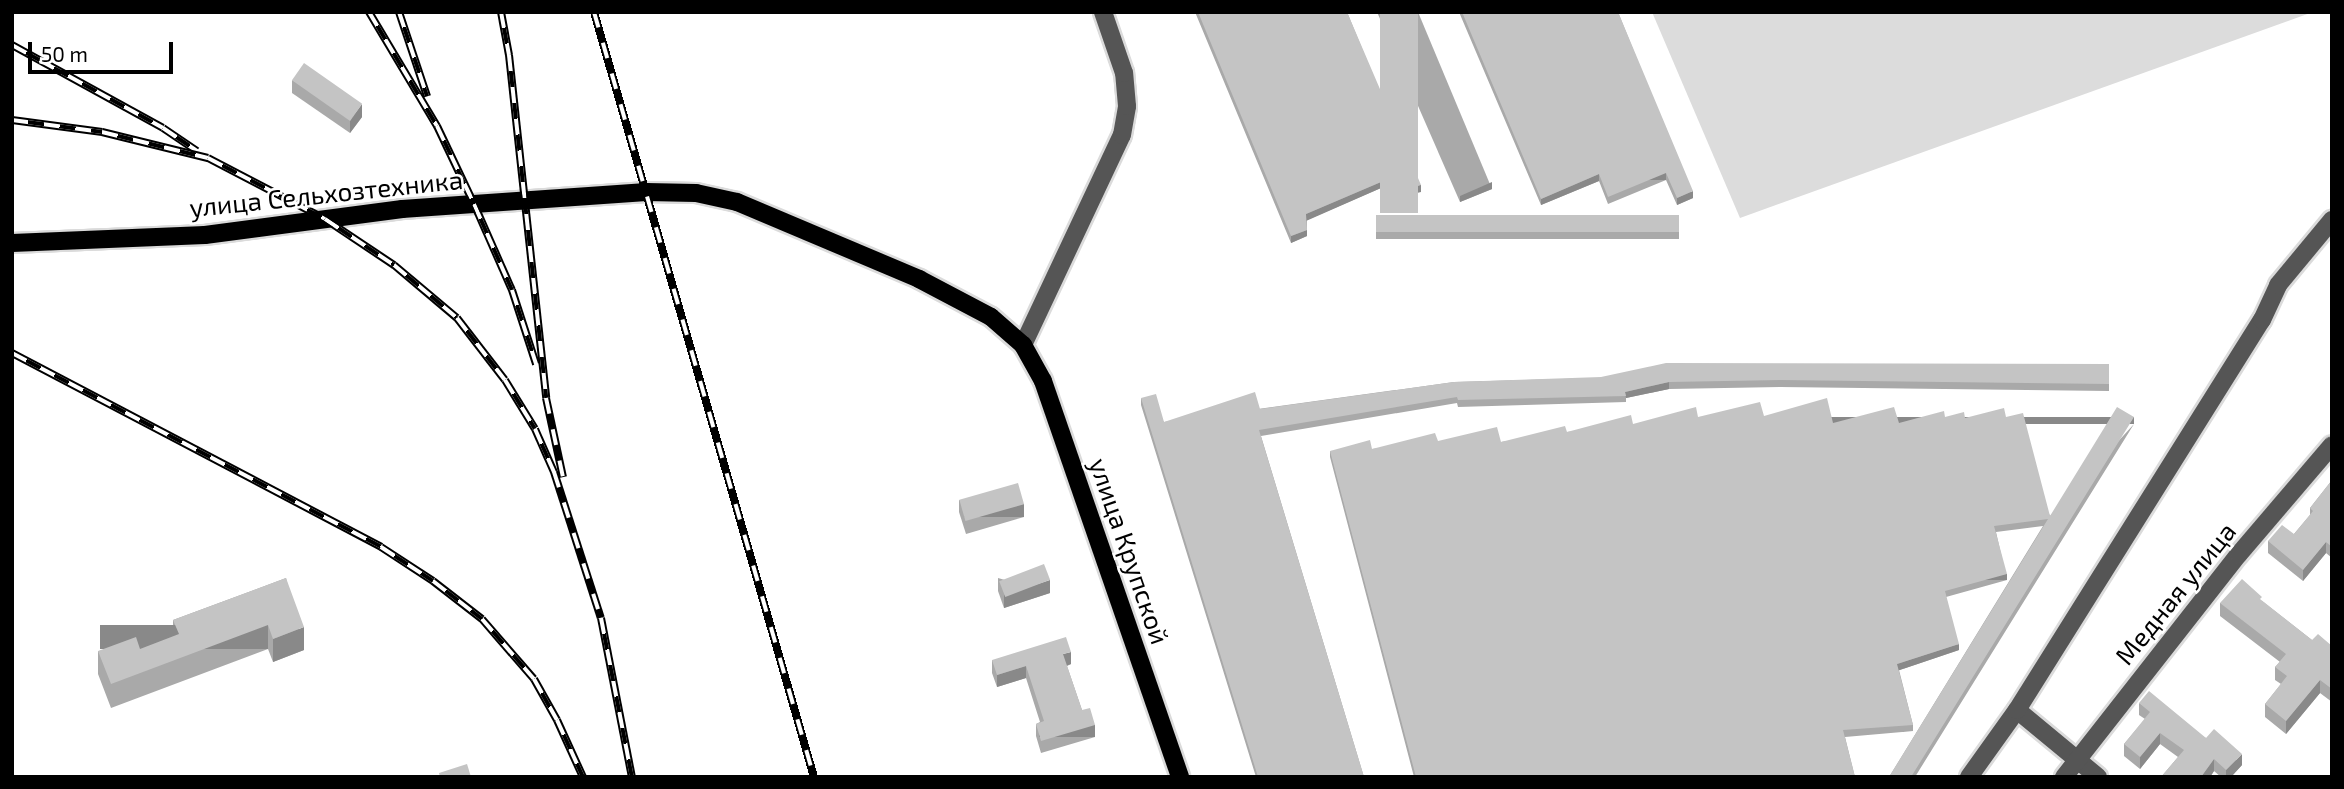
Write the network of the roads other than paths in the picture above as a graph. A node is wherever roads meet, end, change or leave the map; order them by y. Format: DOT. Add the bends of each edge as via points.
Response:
graph roads {
  1 [pos="1103,12"];
  2 [pos="2332,220"];
  3 [pos="12,243"];
  4 [pos="1023,345"];
  5 [pos="2332,445"];
  6 [pos="2017,710"];
  7 [pos="2077,760"];
  8 [pos="1180,777"];
  9 [pos="1969,777"];
  10 [pos="2064,777"];
  11 [pos="2098,777"];
  1 -- 4 [label="street" via="1124,73 1128,107 1122,135"];
  2 -- 6 [label="street" via="2278,285 2262,320"];
  3 -- 4 [label="main road, улица Сельхозтехника" via="205,235 402,209 646,192 696,193 737,202 919,279 991,317"];
  4 -- 8 [label="main road, улица Крупской" via="1043,381"];
  5 -- 7 [label="street, Медная улица" via="2239,554"];
  6 -- 7 [label="street"];
  6 -- 9 [label="street"];
  7 -- 10 [label="street, Медная улица"];
  7 -- 11 [label="street"];
}
